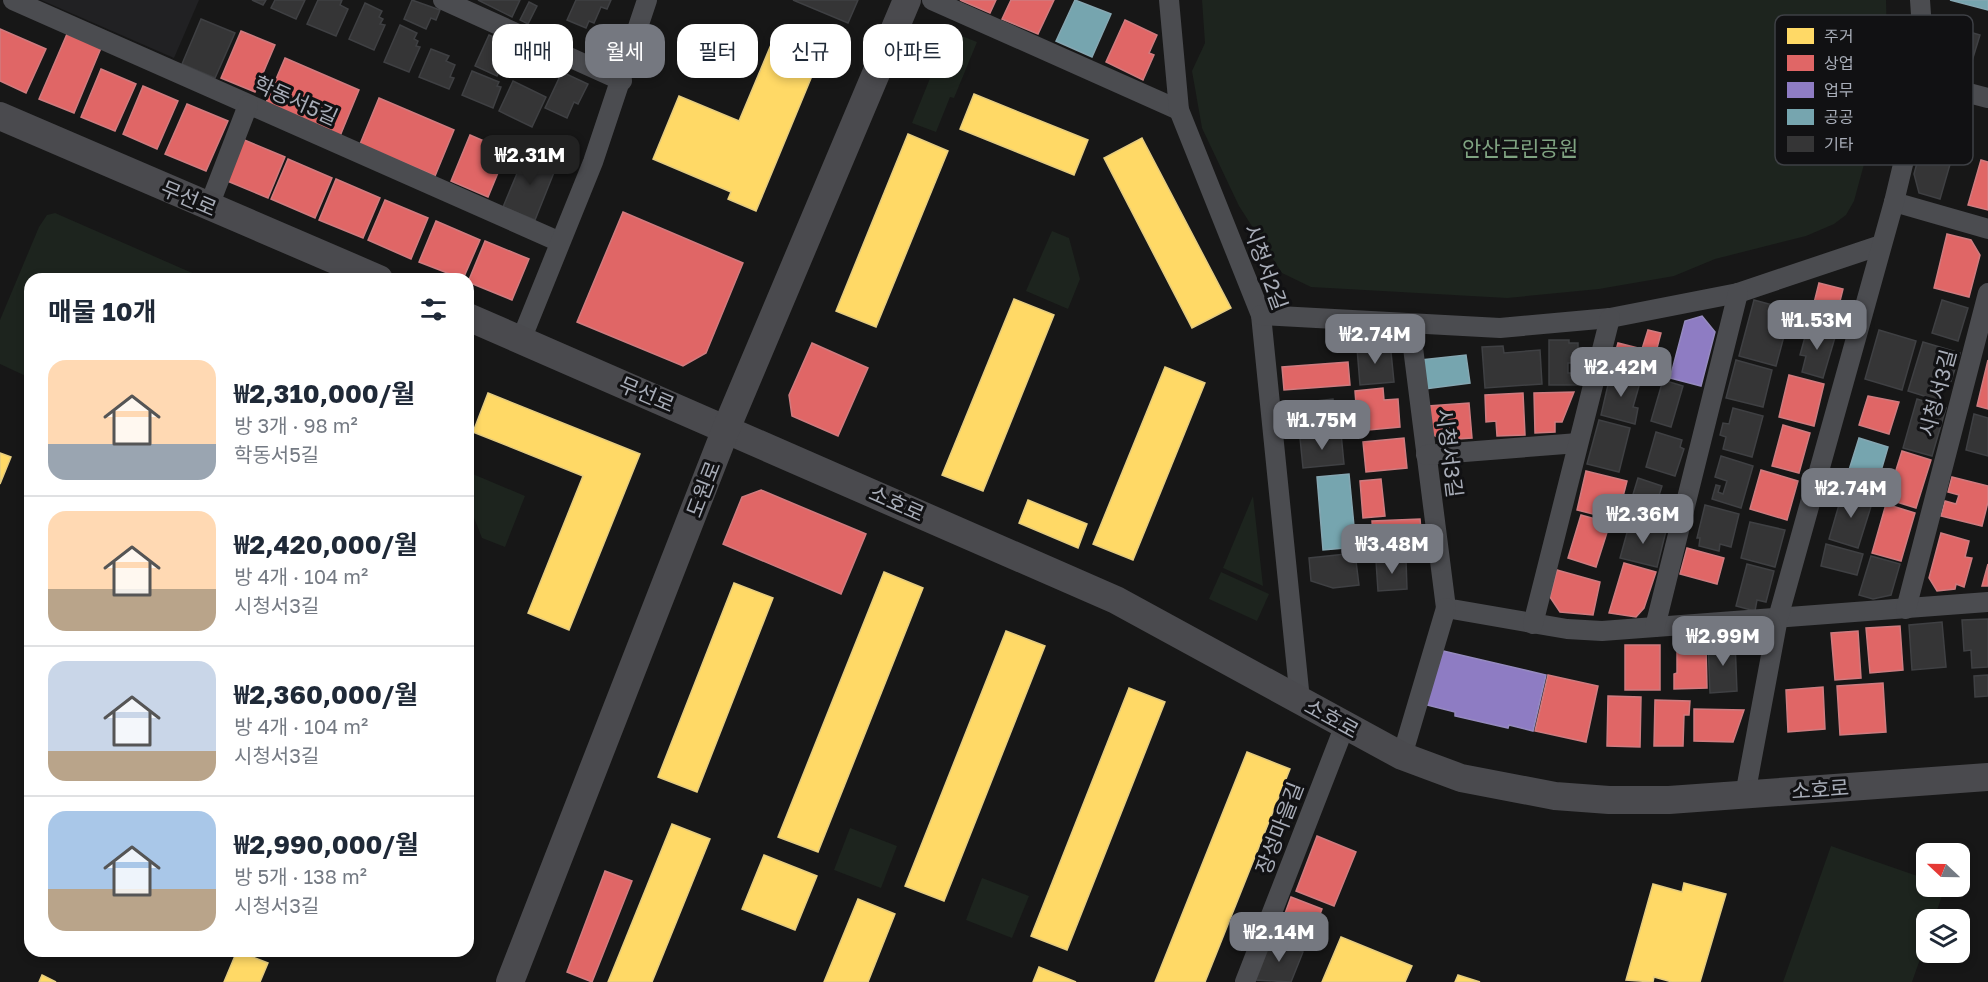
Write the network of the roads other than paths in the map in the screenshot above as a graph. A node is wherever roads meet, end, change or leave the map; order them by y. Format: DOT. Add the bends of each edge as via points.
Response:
graph roads {
  1 [pos="13,0"];
  2 [pos="443,0"];
  3 [pos="646,0"];
  4 [pos="908,0"];
  5 [pos="932,0"];
  6 [pos="1169,0"];
  7 [pos="1920,0"];
  8 [pos="1921,15"];
  9 [pos="622,81"];
  10 [pos="1973,94"];
  11 [pos="1988,98"];
  12 [pos="248,105"];
  13 [pos="1179,110"];
  14 [pos="0,116"];
  15 [pos="1903,165"];
  16 [pos="1894,202"];
  17 [pos="209,206"];
  18 [pos="1988,228"];
  19 [pos="560,242"];
  20 [pos="1881,245"];
  21 [pos="365,273"];
  22 [pos="1738,293"];
  23 [pos="1988,293"];
  24 [pos="1261,315"];
  25 [pos="1610,318"];
  26 [pos="474,320"];
  27 [pos="1410,324"];
  28 [pos="521,340"];
  29 [pos="726,429"];
  30 [pos="1578,444"];
  31 [pos="1426,455"];
  32 [pos="1988,602"];
  33 [pos="1446,608"];
  34 [pos="1906,609"];
  35 [pos="1779,618"];
  36 [pos="1533,624"];
  37 [pos="1655,627"];
  38 [pos="1300,700"];
  39 [pos="1345,725"];
  40 [pos="1402,756"];
  41 [pos="1988,777"];
  42 [pos="1745,795"];
  43 [pos="510,982"];
  44 [pos="1245,982"];
  1 -- 12 [label="street, 학동서5길"];
  2 -- 9 [label="street"];
  3 -- 9 [label="street"];
  4 -- 29 [label="street, 도원로"];
  5 -- 13 [label="street"];
  6 -- 13 [label="street, 시청서2길"];
  7 -- 8 [label="street"];
  9 -- 19 [label="street"];
  10 -- 11 [label="street"];
  12 -- 17 [label="street"];
  12 -- 19 [label="street, 학동서5길"];
  13 -- 24 [label="street, 시청서2길"];
  14 -- 17 [label="street, 무선로"];
  15 -- 16 [label="street"];
  16 -- 18 [label="street"];
  16 -- 20 [label="street"];
  17 -- 21 [label="street, 무선로"];
  19 -- 28 [label="street"];
  20 -- 22 [label="street"];
  20 -- 35 [label="street"];
  22 -- 25 [label="street"];
  22 -- 37 [label="street"];
  23 -- 34 [label="street, 시청서3길"];
  24 -- 27 [label="street"];
  24 -- 38 [label="street, 시청서2길"];
  25 -- 27 [label="street" via="1500,328"];
  25 -- 30 [label="street"];
  26 -- 28 [label="street, 무선로"];
  27 -- 31 [label="street, 시청서3길"];
  28 -- 29 [label="street, 무선로"];
  29 -- 38 [label="street, 소호로" via="1116,600"];
  29 -- 43 [label="street, 도원로"];
  30 -- 31 [label="street"];
  30 -- 36 [label="street"];
  31 -- 33 [label="street, 시청서3길"];
  32 -- 34 [label="street"];
  33 -- 36 [label="street"];
  33 -- 40 [label="street"];
  34 -- 35 [label="street"];
  35 -- 37 [label="street"];
  35 -- 42 [label="street"];
  36 -- 37 [label="street" via="1602,631"];
  38 -- 39 [label="street, 소호로"];
  39 -- 40 [label="street, 소호로"];
  39 -- 44 [label="street, 장성마을길"];
  40 -- 42 [label="street, 소호로" via="1461,778 1555,796 1609,800"];
  41 -- 42 [label="street, 소호로"];
}
